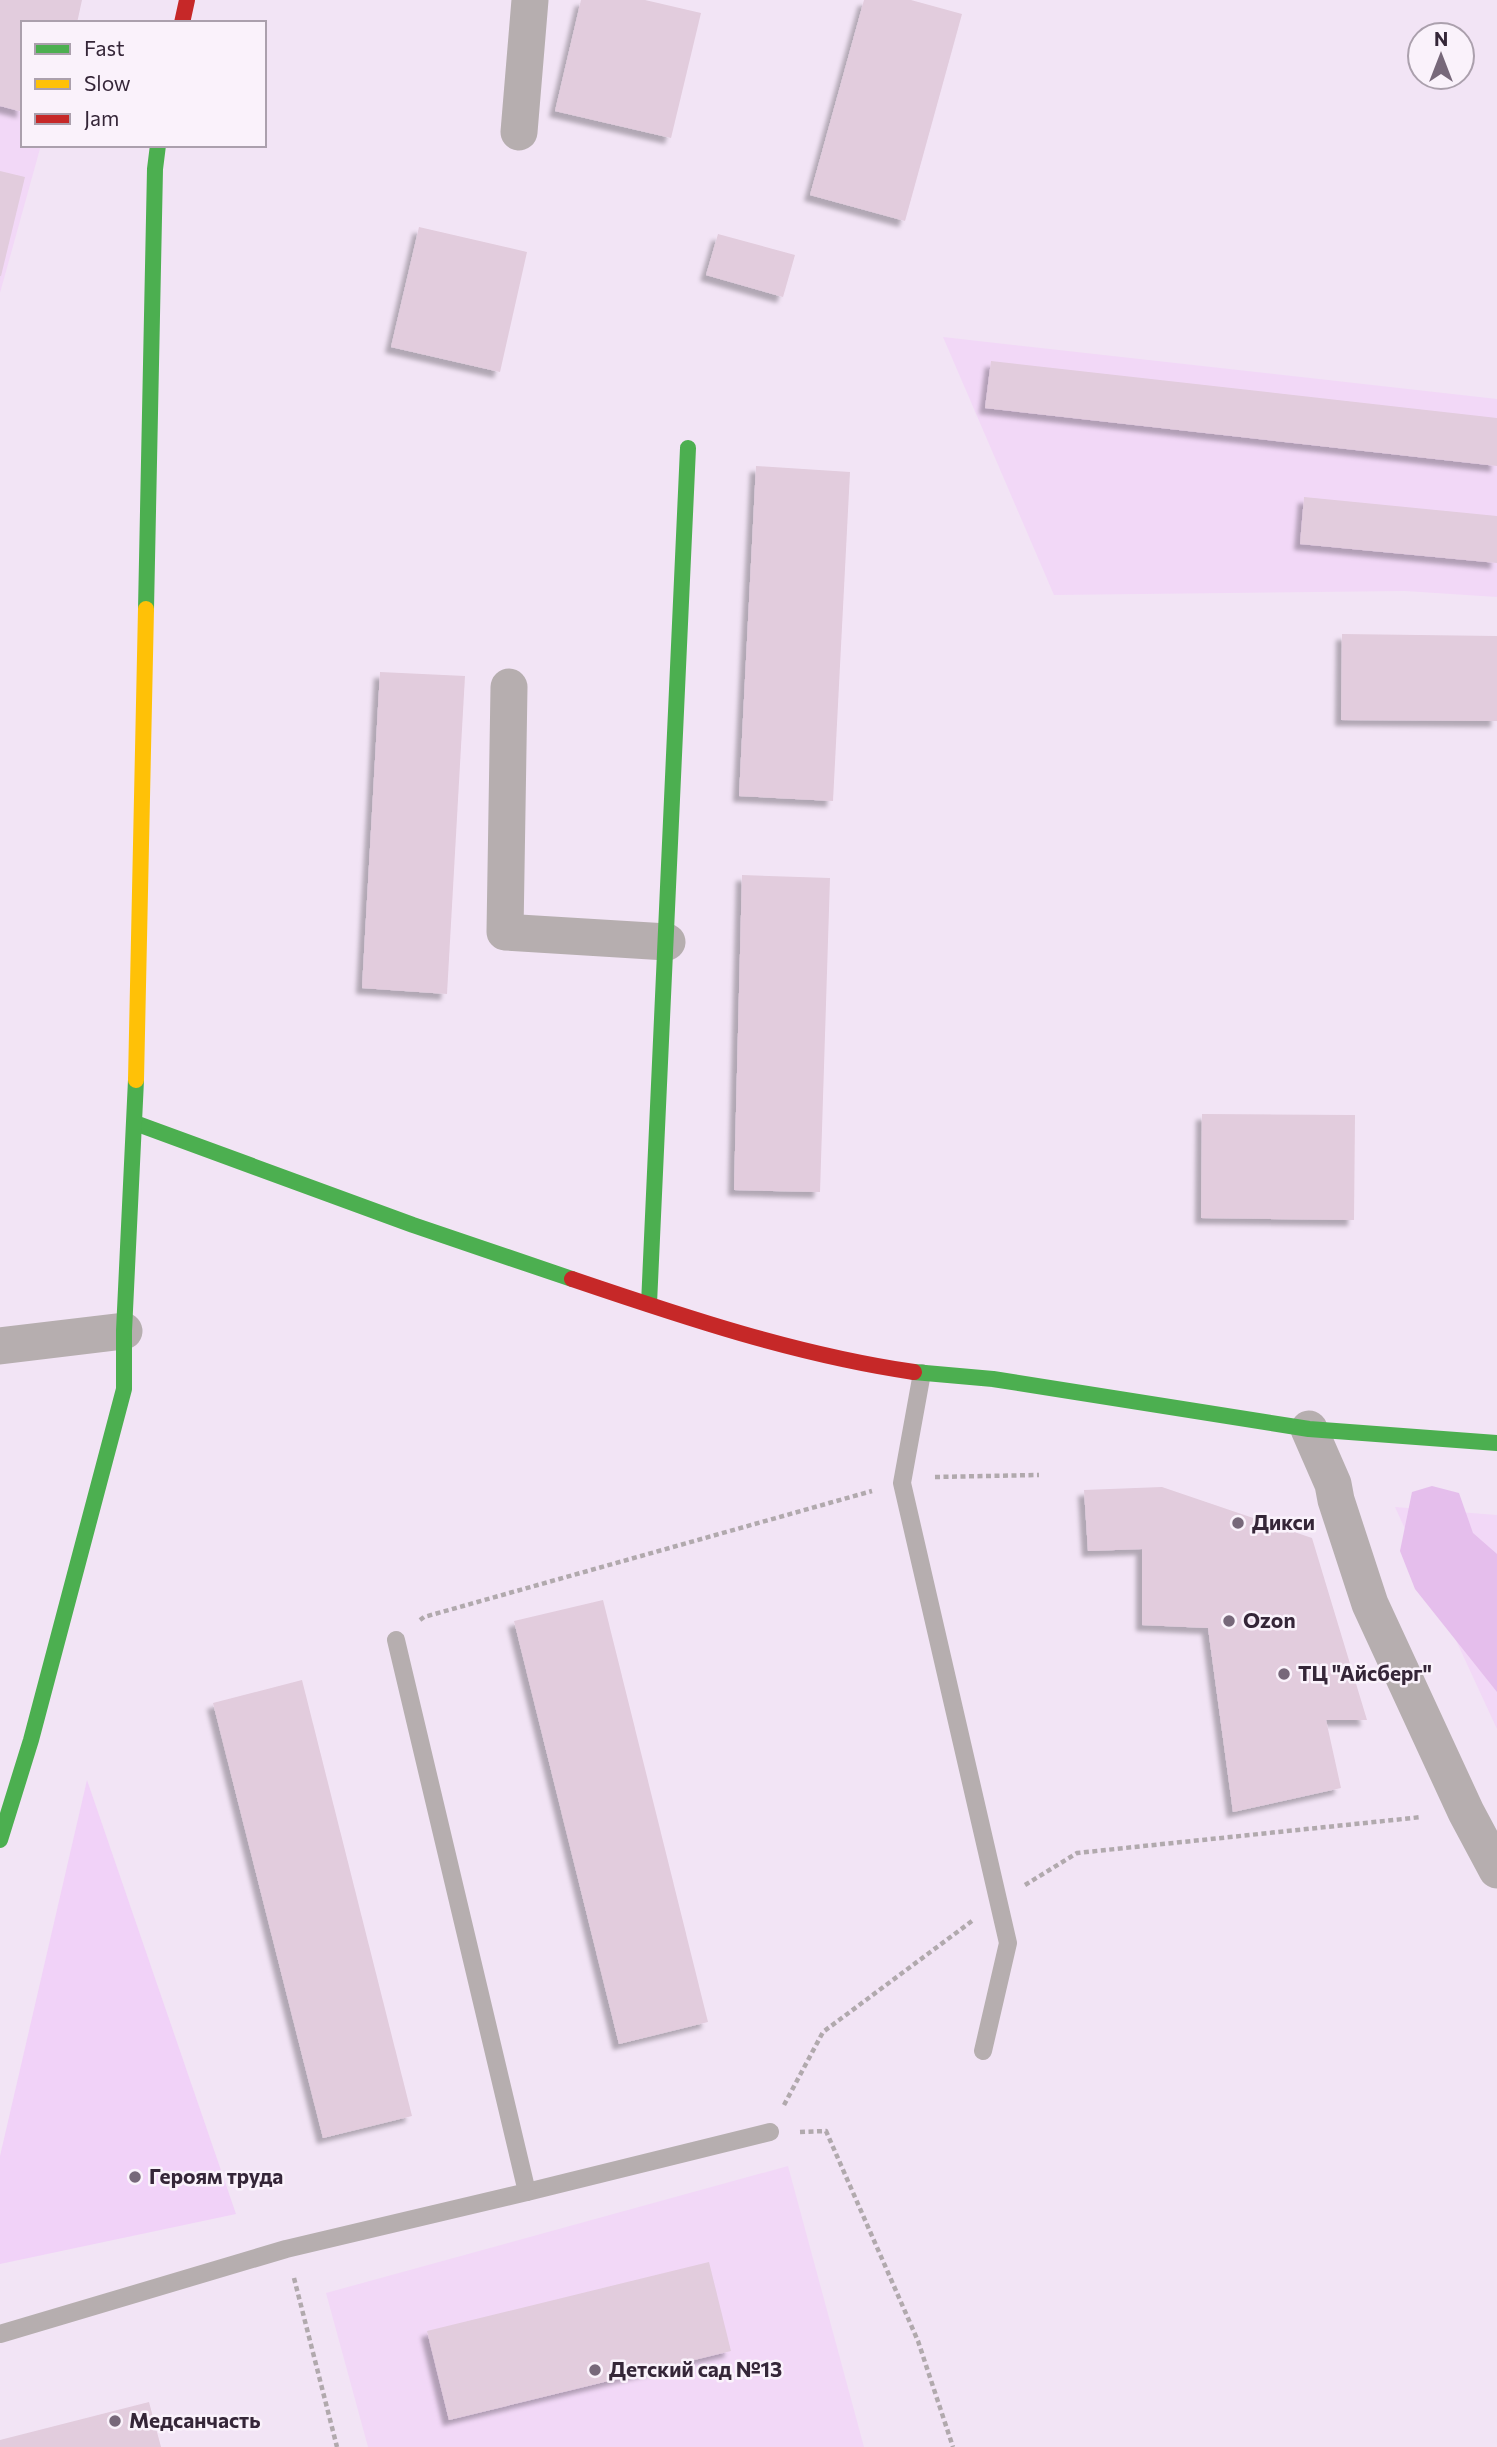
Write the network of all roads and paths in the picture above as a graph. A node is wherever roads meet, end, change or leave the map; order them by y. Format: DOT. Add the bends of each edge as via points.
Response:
graph roads {
  1 [pos="187,0"];
  2 [pos="530,0"];
  3 [pos="182,21"];
  4 [pos="519,132"];
  5 [pos="158,147"];
  6 [pos="688,448"];
  7 [pos="509,687"];
  8 [pos="667,942"];
  9 [pos="135,1123"];
  10 [pos="649,1304"];
  11 [pos="124,1331"];
  12 [pos="0,1346"];
  13 [pos="922,1373"];
  14 [pos="1309,1429"];
  15 [pos="1497,1443"];
  16 [pos="1039,1475"];
  17 [pos="902,1483"];
  18 [pos="396,1640"];
  19 [pos="1466,1812"];
  20 [pos="0,1840"];
  21 [pos="1497,1870"];
  22 [pos="998,1901"];
  23 [pos="984,2051"];
  24 [pos="770,2132"];
  25 [pos="527,2192"];
  26 [pos="286,2249"];
  27 [pos="0,2334"];
  28 [pos="337,2447"];
  29 [pos="953,2447"];
  1 -- 3 [label="street"];
  2 -- 4 [label="street"];
  5 -- 9 [label="street"];
  6 -- 8 [label="street"];
  7 -- 8 [label="street" via="505,932"];
  8 -- 10 [label="street"];
  9 -- 10 [label="street" via="413,1225"];
  9 -- 11 [label="street"];
  10 -- 13 [label="street" via="710,1326"];
  11 -- 12 [label="street"];
  11 -- 20 [label="street" via="124,1389"];
  13 -- 14 [label="street" via="993,1379"];
  13 -- 17 [label="lane"];
  14 -- 15 [label="street"];
  14 -- 19 [label="street" via="1333,1484 1370,1604"];
  16 -- 17 [label="path" via="946,1475"];
  17 -- 18 [label="path" via="424,1617"];
  17 -- 22 [label="lane"];
  18 -- 25 [label="lane"];
  19 -- 21 [label="street"];
  19 -- 22 [label="path" via="1077,1853"];
  22 -- 23 [label="lane" via="1008,1943"];
  22 -- 24 [label="path" via="823,2032"];
  24 -- 25 [label="lane"];
  24 -- 29 [label="path" via="826,2131 918,2341"];
  25 -- 26 [label="lane"];
  26 -- 27 [label="lane"];
  26 -- 28 [label="path"];
}
